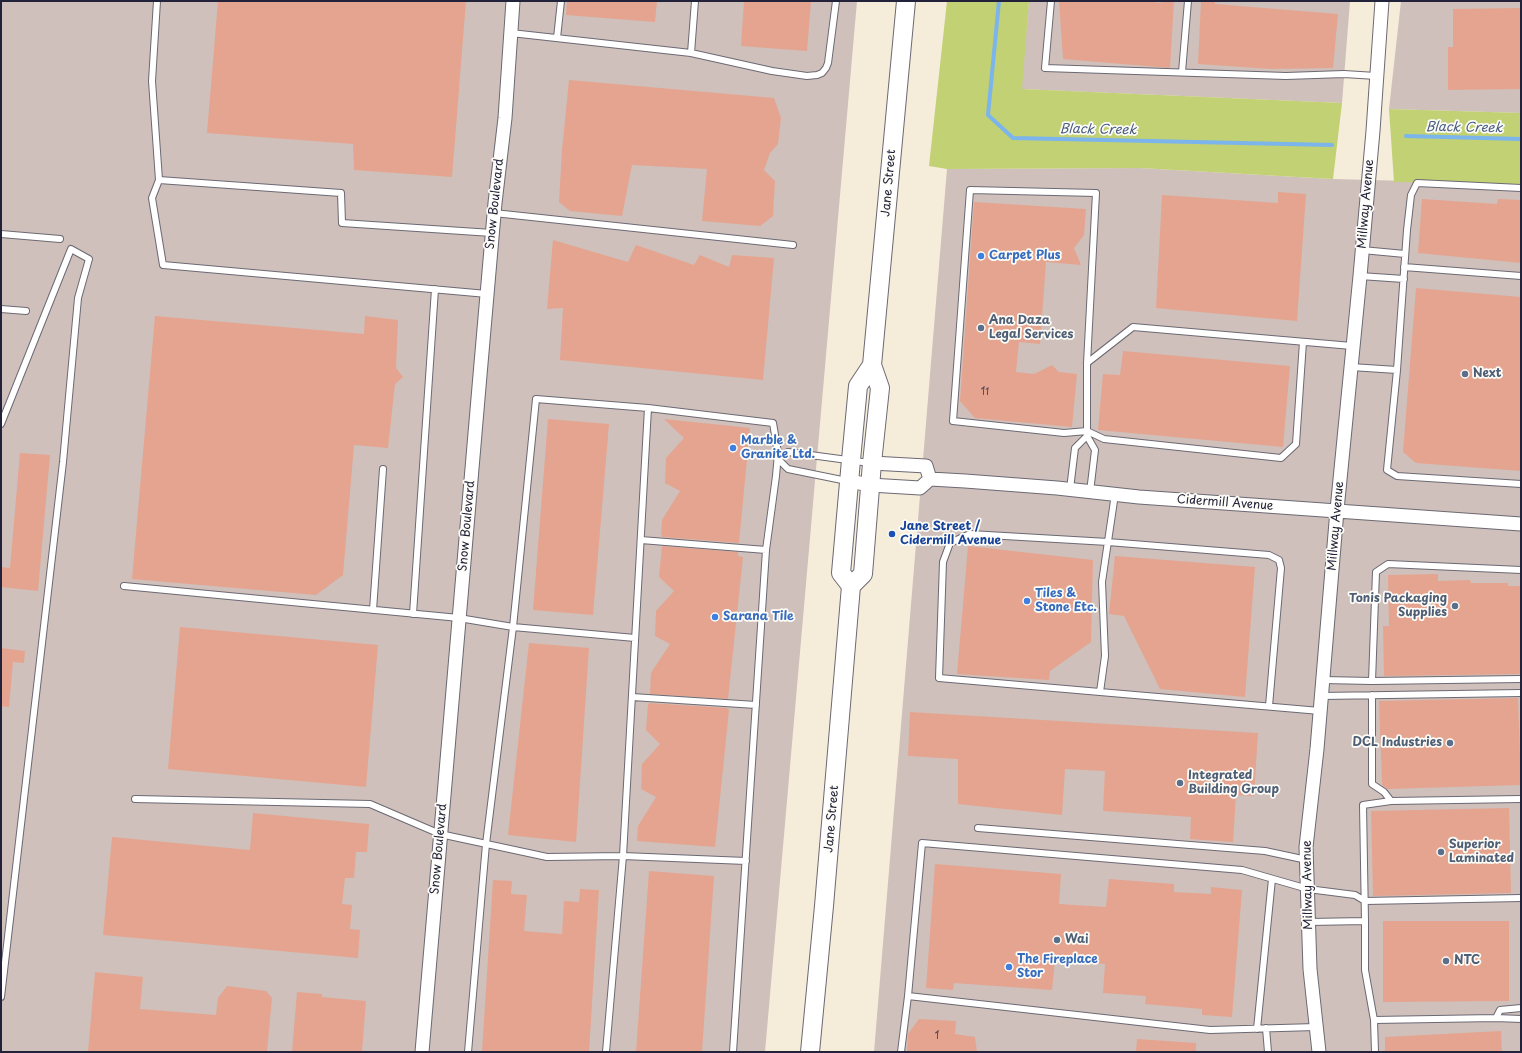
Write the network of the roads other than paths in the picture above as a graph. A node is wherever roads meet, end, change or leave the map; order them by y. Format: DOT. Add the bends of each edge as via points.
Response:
graph roads {
  1 [pos="157,1"];
  2 [pos="513,1"];
  3 [pos="561,1"];
  4 [pos="695,1"];
  5 [pos="836,1"];
  6 [pos="906,1"];
  7 [pos="1051,1"];
  8 [pos="1188,1"];
  9 [pos="1382,1"];
  10 [pos="511,33"];
  11 [pos="557,38"];
  12 [pos="691,53"];
  13 [pos="1182,72"];
  14 [pos="1376,76"];
  15 [pos="159,180"];
  16 [pos="1521,188"];
  17 [pos="494,213"];
  18 [pos="492,233"];
  19 [pos="1,234"];
  20 [pos="60,239"];
  21 [pos="793,245"];
  22 [pos="1362,250"];
  23 [pos="1405,254"];
  24 [pos="1404,267"];
  25 [pos="1360,276"];
  26 [pos="1521,276"];
  27 [pos="1404,279"];
  28 [pos="435,290"];
  29 [pos="487,294"];
  30 [pos="1,309"];
  31 [pos="26,311"];
  32 [pos="1303,342"];
  33 [pos="1352,346"];
  34 [pos="1087,363"];
  35 [pos="872,365"];
  36 [pos="1351,366"];
  37 [pos="1397,370"];
  38 [pos="648,408"];
  39 [pos="1,424"];
  40 [pos="1087,433"];
  41 [pos="777,458"];
  42 [pos="851,460"];
  43 [pos="872,463"];
  44 [pos="383,469"];
  45 [pos="930,479"];
  46 [pos="849,481"];
  47 [pos="870,484"];
  48 [pos="1521,484"];
  49 [pos="1070,489"];
  50 [pos="1090,492"];
  51 [pos="1115,494"];
  52 [pos="1337,510"];
  53 [pos="1521,524"];
  54 [pos="641,540"];
  55 [pos="1108,542"];
  56 [pos="766,550"];
  57 [pos="1521,570"];
  58 [pos="124,586"];
  59 [pos="851,586"];
  60 [pos="373,610"];
  61 [pos="413,614"];
  62 [pos="459,618"];
  63 [pos="513,627"];
  64 [pos="635,638"];
  65 [pos="1521,679"];
  66 [pos="1323,680"];
  67 [pos="1372,681"];
  68 [pos="1100,692"];
  69 [pos="1521,693"];
  70 [pos="1372,695"];
  71 [pos="1321,696"];
  72 [pos="632,697"];
  73 [pos="756,705"];
  74 [pos="1269,706"];
  75 [pos="1320,711"];
  76 [pos="135,799"];
  77 [pos="1521,799"];
  78 [pos="1391,801"];
  79 [pos="978,828"];
  80 [pos="440,834"];
  81 [pos="486,844"];
  82 [pos="622,856"];
  83 [pos="1307,860"];
  84 [pos="746,861"];
  85 [pos="1272,878"];
  86 [pos="1308,889"];
  87 [pos="1521,898"];
  88 [pos="1365,901"];
  89 [pos="1366,921"];
  90 [pos="1309,922"];
  91 [pos="908,996"];
  92 [pos="1,997"];
  93 [pos="1521,1008"];
  94 [pos="1496,1018"];
  95 [pos="1521,1019"];
  96 [pos="1374,1020"];
  97 [pos="1316,1027"];
  98 [pos="1266,1028"];
  99 [pos="1257,1029"];
  100 [pos="422,1052"];
  101 [pos="468,1052"];
  102 [pos="606,1052"];
  103 [pos="733,1052"];
  104 [pos="810,1052"];
  105 [pos="901,1052"];
  106 [pos="1268,1052"];
  107 [pos="1319,1052"];
  108 [pos="1375,1052"];
  1 -- 15 [label="lane" via="152,81"];
  2 -- 10 [label="street, Snow Boulevard"];
  3 -- 11 [label="lane"];
  4 -- 12 [label="lane"];
  5 -- 12 [label="lane" via="828,63 817,76 772,70"];
  6 -- 35 [label="main road, Jane Street"];
  7 -- 13 [label="lane" via="1045,68"];
  8 -- 13 [label="lane"];
  9 -- 14 [label="street, Millway Avenue"];
  10 -- 11 [label="lane"];
  10 -- 17 [label="street, Snow Boulevard" via="505,118"];
  11 -- 12 [label="lane"];
  13 -- 14 [label="lane"];
  14 -- 22 [label="street, Millway Avenue"];
  15 -- 18 [label="lane" via="341,193 342,223"];
  15 -- 28 [label="lane" via="152,198 163,265"];
  16 -- 23 [label="lane" via="1417,183 1411,195"];
  17 -- 18 [label="street, Snow Boulevard"];
  17 -- 21 [label="lane"];
  18 -- 29 [label="street, Snow Boulevard"];
  19 -- 20 [label="lane"];
  22 -- 23 [label="lane"];
  22 -- 25 [label="street, Millway Avenue"];
  23 -- 24 [label="lane"];
  24 -- 26 [label="lane"];
  24 -- 27 [label="lane"];
  25 -- 27 [label="lane"];
  25 -- 33 [label="street, Millway Avenue"];
  27 -- 37 [label="lane"];
  28 -- 29 [label="lane"];
  28 -- 61 [label="lane"];
  29 -- 62 [label="street, Snow Boulevard"];
  30 -- 31 [label="lane"];
  32 -- 33 [label="lane"];
  32 -- 34 [label="lane" via="1133,327"];
  32 -- 40 [label="lane" via="1296,444 1281,458 1104,439"];
  33 -- 36 [label="street, Millway Avenue"];
  34 -- 40 [label="lane"];
  34 -- 40 [label="lane" via="1096,193 970,190 953,421 1064,433"];
  35 -- 42 [label="main road, Jane Street" via="858,386"];
  35 -- 43 [label="main road, Jane Street" via="880,388"];
  36 -- 37 [label="lane"];
  36 -- 52 [label="street, Millway Avenue"];
  37 -- 48 [label="lane" via="1388,470 1397,476"];
  38 -- 41 [label="lane" via="773,423"];
  38 -- 54 [label="lane"];
  38 -- 63 [label="lane" via="536,399"];
  39 -- 92 [label="lane" via="71,249 89,259 78,298 63,462"];
  40 -- 49 [label="lane" via="1075,448"];
  40 -- 50 [label="lane" via="1095,450"];
  41 -- 42 [label="lane" via="788,452"];
  41 -- 46 [label="lane" via="788,469"];
  41 -- 56 [label="lane"];
  42 -- 43 [label="lane"];
  42 -- 46 [label="main road, Jane Street"];
  43 -- 45 [label="street" via="926,466"];
  43 -- 47 [label="main road, Jane Street"];
  44 -- 60 [label="lane"];
  45 -- 47 [label="street" via="920,488"];
  45 -- 49 [label="street, Cidermill Avenue"];
  46 -- 47 [label="street"];
  46 -- 59 [label="main road, Jane Street" via="841,573"];
  47 -- 59 [label="main road, Jane Street" via="863,574"];
  49 -- 50 [label="street, Cidermill Avenue"];
  50 -- 51 [label="street, Cidermill Avenue"];
  51 -- 52 [label="street, Cidermill Avenue"];
  51 -- 55 [label="lane"];
  52 -- 53 [label="street, Cidermill Avenue"];
  52 -- 66 [label="street, Millway Avenue"];
  54 -- 56 [label="lane"];
  54 -- 64 [label="lane"];
  55 -- 68 [label="lane" via="1102,582 1105,656"];
  55 -- 68 [label="lane" via="970,534 950,543 943,562 939,678"];
  55 -- 74 [label="lane" via="1269,555 1279,560 1281,568"];
  56 -- 73 [label="lane"];
  57 -- 67 [label="lane" via="1388,564 1376,572"];
  58 -- 60 [label="lane"];
  59 -- 104 [label="main road, Jane Street"];
  60 -- 61 [label="lane"];
  61 -- 62 [label="lane"];
  62 -- 63 [label="lane"];
  62 -- 80 [label="street, Snow Boulevard"];
  63 -- 64 [label="lane"];
  63 -- 81 [label="lane"];
  64 -- 72 [label="lane"];
  65 -- 67 [label="lane"];
  66 -- 67 [label="lane"];
  66 -- 71 [label="street, Millway Avenue"];
  68 -- 74 [label="lane"];
  69 -- 70 [label="lane"];
  70 -- 71 [label="lane"];
  70 -- 78 [label="lane" via="1372,784 1384,792"];
  71 -- 75 [label="street, Millway Avenue"];
  72 -- 73 [label="lane"];
  72 -- 82 [label="lane"];
  73 -- 84 [label="lane"];
  74 -- 75 [label="lane"];
  75 -- 83 [label="street, Millway Avenue" via="1306,847"];
  76 -- 80 [label="lane" via="370,804"];
  77 -- 78 [label="lane"];
  78 -- 88 [label="lane" via="1363,805"];
  79 -- 83 [label="lane" via="1266,851"];
  80 -- 81 [label="lane"];
  80 -- 100 [label="street, Snow Boulevard"];
  81 -- 82 [label="lane" via="547,857"];
  81 -- 101 [label="lane"];
  82 -- 84 [label="lane"];
  82 -- 102 [label="lane"];
  83 -- 86 [label="street, Millway Avenue"];
  84 -- 103 [label="lane"];
  85 -- 86 [label="lane"];
  85 -- 91 [label="lane" via="1242,870 922,843"];
  85 -- 99 [label="lane"];
  86 -- 88 [label="lane" via="1355,895"];
  86 -- 90 [label="street, Millway Avenue"];
  87 -- 88 [label="lane"];
  88 -- 89 [label="lane"];
  89 -- 90 [label="lane"];
  89 -- 96 [label="lane" via="1365,970"];
  90 -- 97 [label="street, Millway Avenue" via="1310,969"];
  91 -- 99 [label="lane" via="1210,1030"];
  91 -- 105 [label="lane"];
  93 -- 94 [label="lane" via="1500,1010"];
  94 -- 95 [label="lane"];
  94 -- 96 [label="lane"];
  96 -- 108 [label="lane"];
  97 -- 98 [label="lane"];
  97 -- 107 [label="street, Millway Avenue"];
  98 -- 99 [label="lane"];
  98 -- 106 [label="lane"];
}
